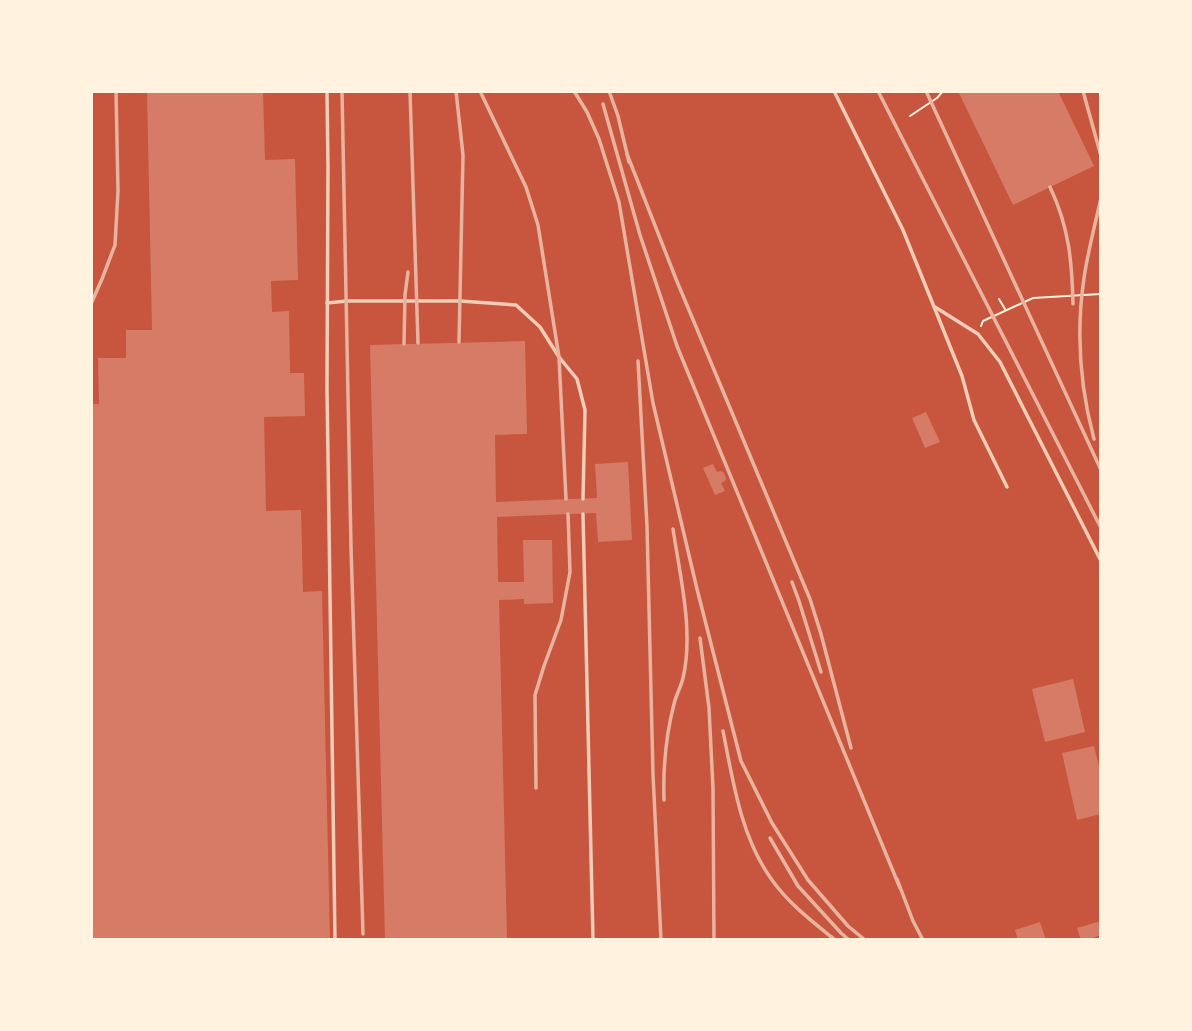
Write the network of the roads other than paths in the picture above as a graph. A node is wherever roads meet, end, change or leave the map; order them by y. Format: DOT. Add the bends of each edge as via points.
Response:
graph roads {
  1 [pos="327,91"];
  2 [pos="834,91"];
  3 [pos="327,303"];
  4 [pos="934,306"];
  5 [pos="1007,487"];
  6 [pos="583,499"];
  7 [pos="583,514"];
  8 [pos="1101,561"];
  9 [pos="335,940"];
  10 [pos="593,940"];
  1 -- 3 [label="lane"];
  2 -- 4 [label="lane" via="903,230"];
  3 -- 6 [label="lane" via="460,301 516,306 540,327 577,379 585,411"];
  3 -- 9 [label="lane"];
  4 -- 5 [label="lane" via="974,421"];
  4 -- 8 [label="lane" via="978,334 1000,362"];
  7 -- 10 [label="lane"];
}
